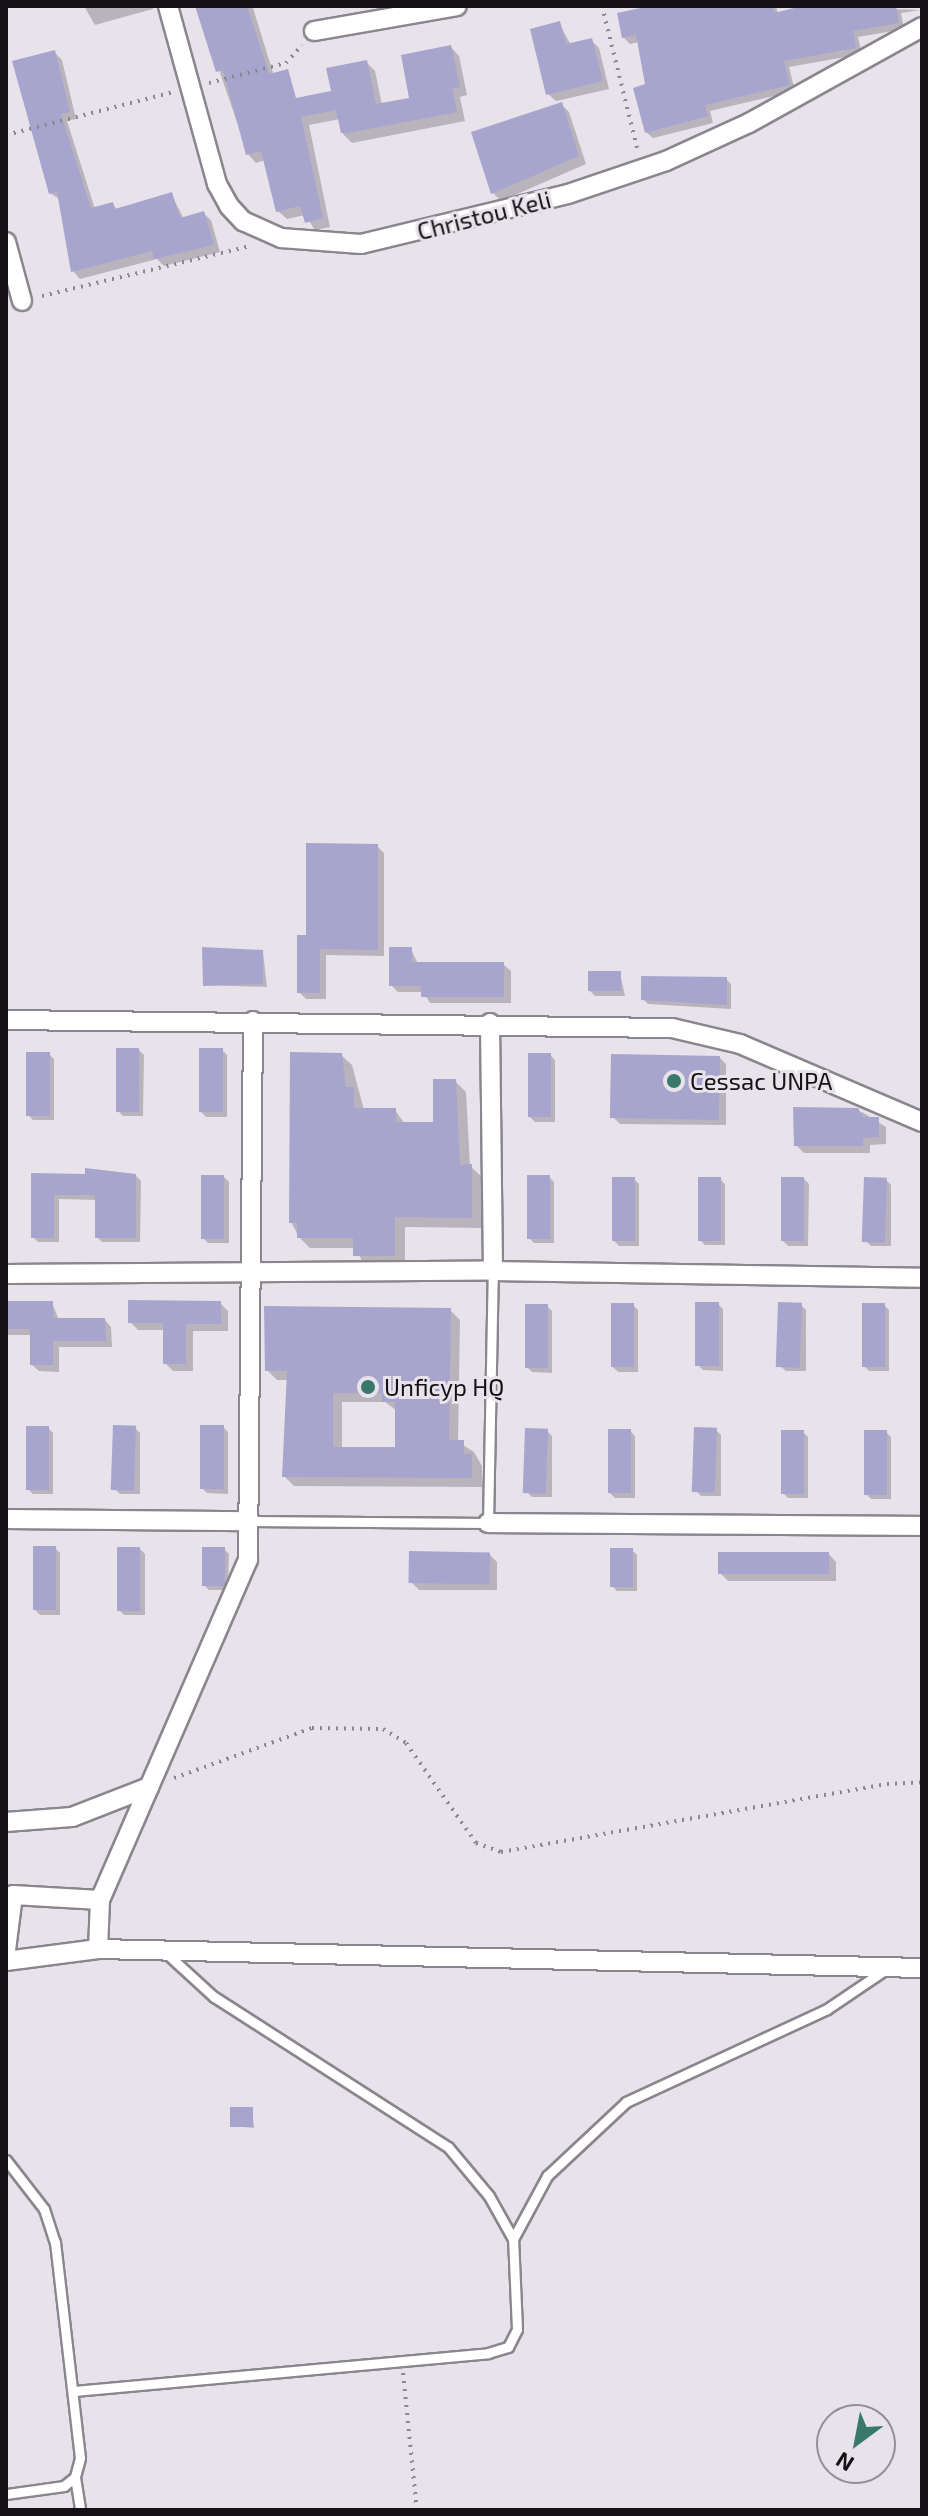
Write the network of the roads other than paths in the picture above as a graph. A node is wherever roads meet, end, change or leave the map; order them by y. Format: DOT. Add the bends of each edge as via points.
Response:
graph roads {
  1 [pos="168,6"];
  2 [pos="457,6"];
  3 [pos="922,27"];
  4 [pos="314,31"];
  5 [pos="6,242"];
  6 [pos="22,301"];
  7 [pos="6,1020"];
  8 [pos="253,1021"];
  9 [pos="490,1023"];
  10 [pos="922,1122"];
  11 [pos="250,1271"];
  12 [pos="493,1271"];
  13 [pos="6,1274"];
  14 [pos="922,1278"];
  15 [pos="6,1519"];
  16 [pos="250,1521"];
  17 [pos="488,1523"];
  18 [pos="922,1526"];
  19 [pos="149,1787"];
  20 [pos="6,1822"];
  21 [pos="10,1892"];
  22 [pos="100,1900"];
  23 [pos="98,1949"];
  24 [pos="6,1950"];
  25 [pos="165,1952"];
  26 [pos="6,1961"];
  27 [pos="890,1967"];
  28 [pos="922,1968"];
  29 [pos="6,2160"];
  30 [pos="513,2239"];
  31 [pos="74,2391"];
  32 [pos="75,2477"];
  33 [pos="6,2494"];
  34 [pos="80,2510"];
  1 -- 3 [label="street, Christou Keli" via="217,184 229,206 252,227 281,238 361,244 469,221 642,169 749,123"];
  2 -- 4 [label="street"];
  5 -- 6 [label="street"];
  7 -- 8 [label="street"];
  8 -- 9 [label="street"];
  8 -- 11 [label="street"];
  9 -- 10 [label="street" via="672,1028 705,1034"];
  9 -- 12 [label="street"];
  11 -- 12 [label="street"];
  11 -- 13 [label="street"];
  11 -- 16 [label="street"];
  12 -- 14 [label="street"];
  12 -- 17 [label="lane"];
  15 -- 16 [label="street"];
  16 -- 17 [label="lane"];
  16 -- 19 [label="street" via="241,1583"];
  17 -- 18 [label="street"];
  19 -- 20 [label="street" via="72,1817"];
  19 -- 22 [label="street"];
  21 -- 22 [label="street"];
  21 -- 24 [label="street"];
  22 -- 23 [label="street"];
  23 -- 25 [label="street"];
  23 -- 26 [label="street"];
  25 -- 27 [label="street"];
  25 -- 30 [label="lane" via="214,1997 448,2147 489,2196"];
  27 -- 28 [label="street"];
  27 -- 30 [label="lane" via="827,2009 626,2102 547,2176"];
  29 -- 31 [label="lane" via="44,2209 55,2242"];
  30 -- 31 [label="lane" via="517,2329 508,2347"];
  31 -- 32 [label="lane" via="80,2458"];
  32 -- 33 [label="lane" via="64,2486"];
  32 -- 34 [label="lane"];
}
